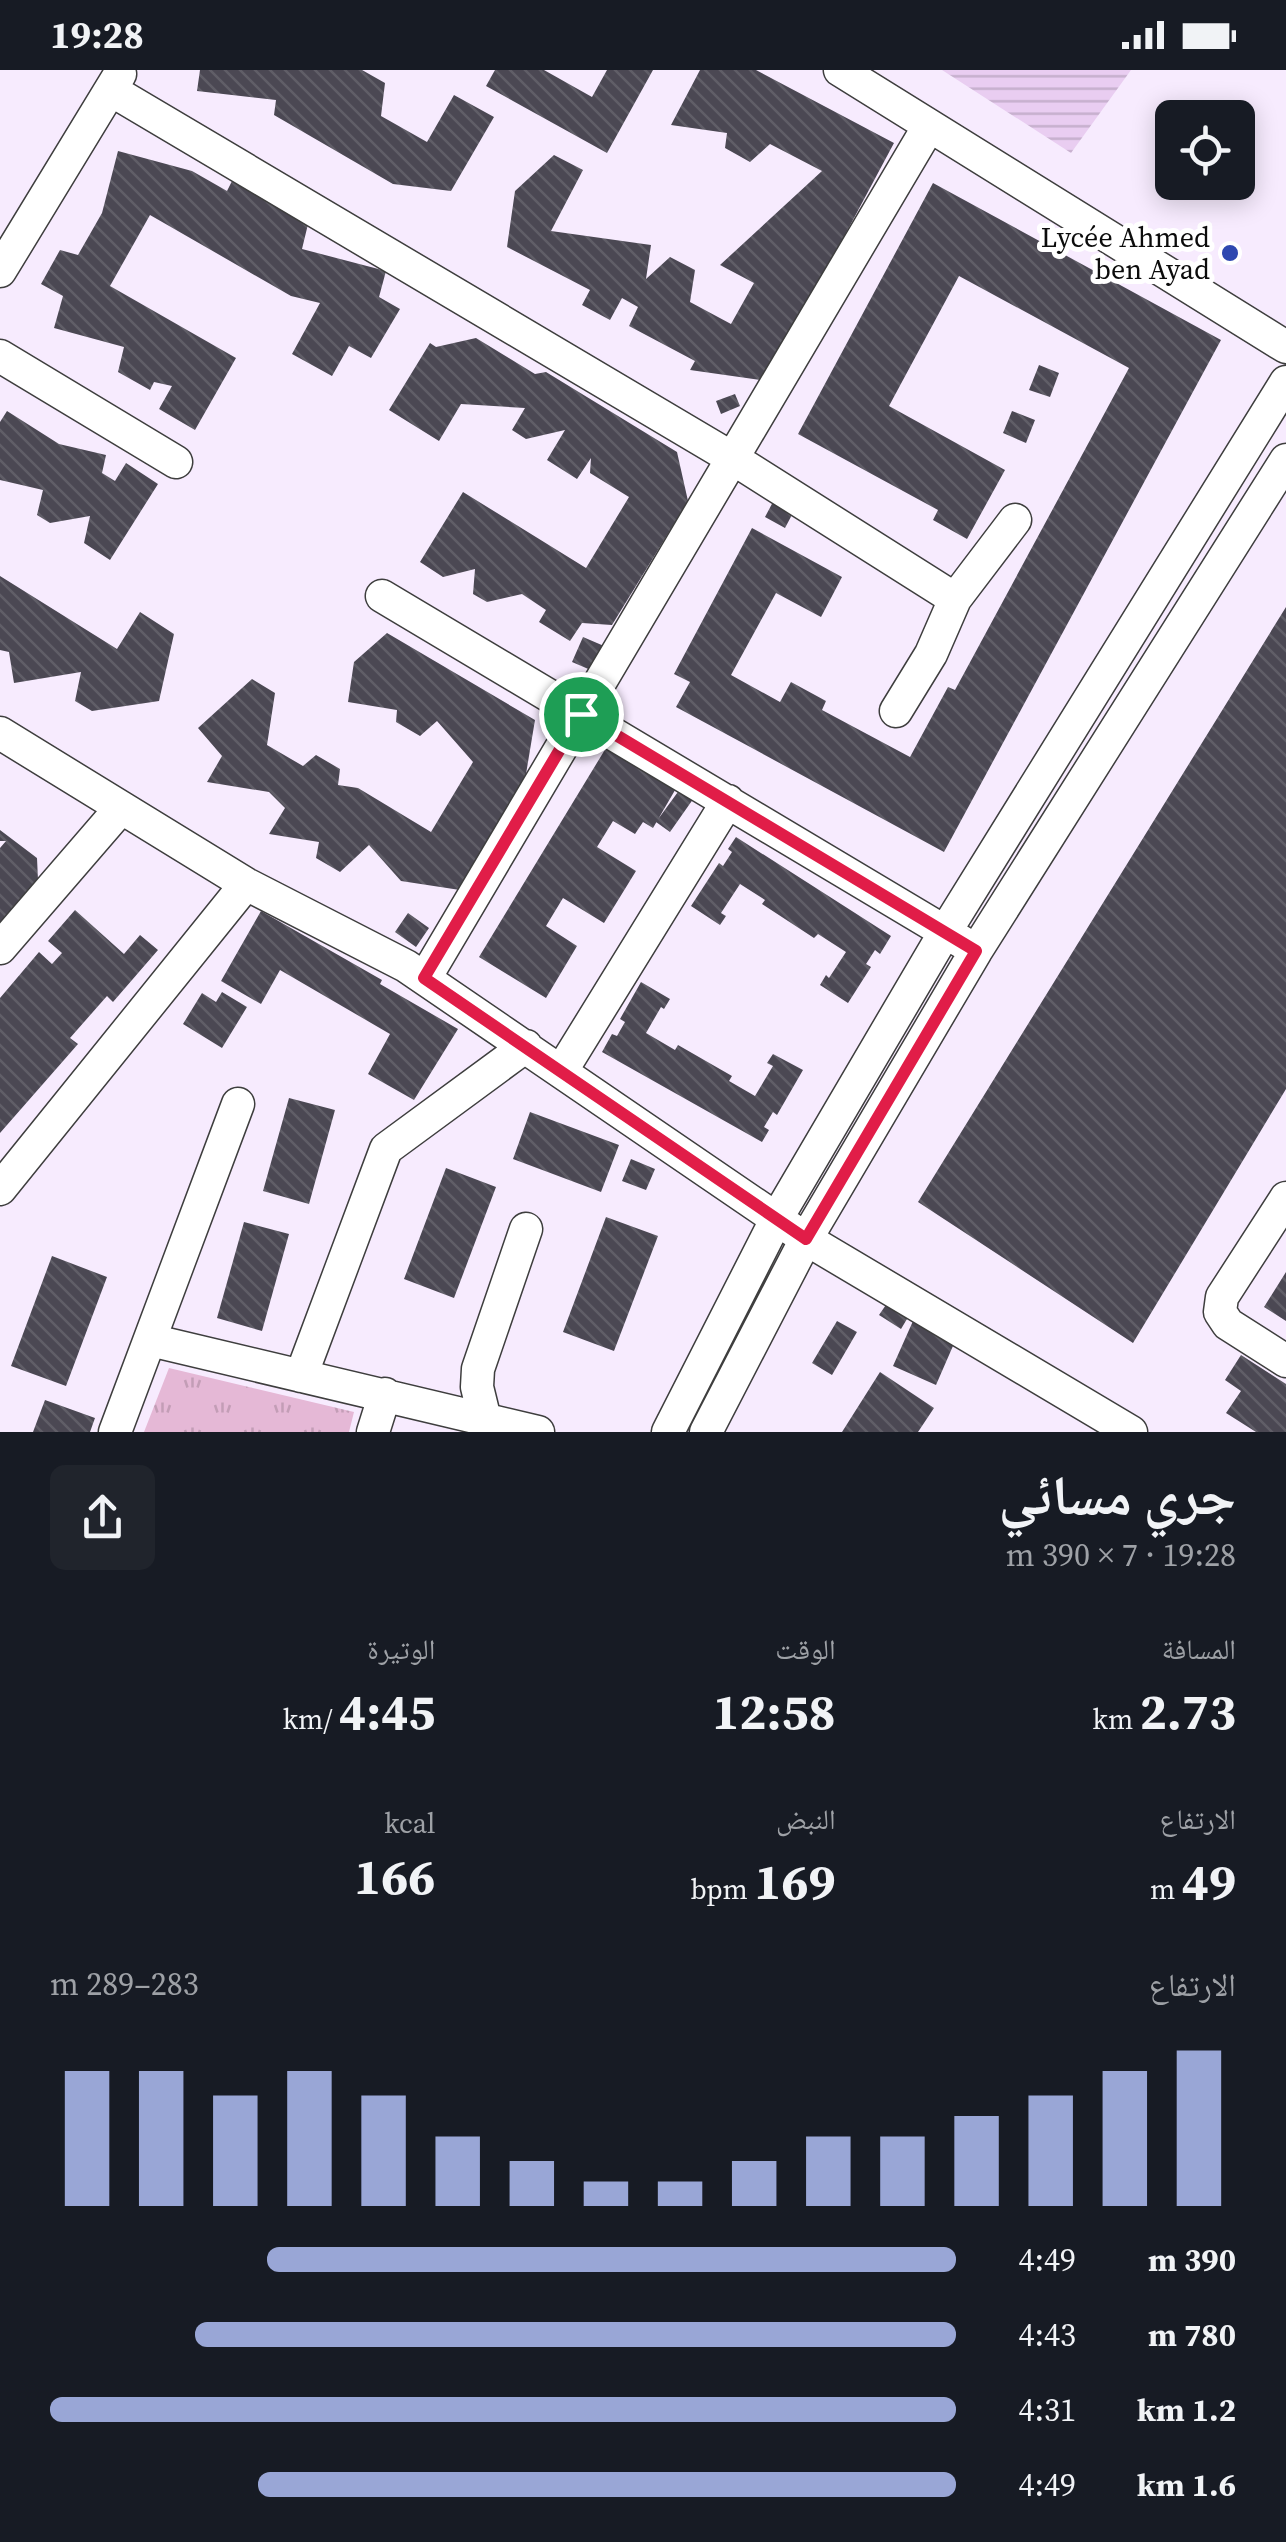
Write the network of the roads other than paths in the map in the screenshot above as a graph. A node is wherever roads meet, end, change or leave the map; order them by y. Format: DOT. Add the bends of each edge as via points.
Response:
graph roads {
  1 [pos="840,70"];
  2 [pos="117,80"];
  3 [pos="929,126"];
  4 [pos="0,271"];
  5 [pos="1286,346"];
  6 [pos="0,356"];
  7 [pos="1286,382"];
  8 [pos="732,458"];
  9 [pos="1286,460"];
  10 [pos="176,462"];
  11 [pos="1015,520"];
  12 [pos="382,596"];
  13 [pos="955,599"];
  14 [pos="896,711"];
  15 [pos="581,714"];
  16 [pos="0,733"];
  17 [pos="728,801"];
  18 [pos="120,808"];
  19 [pos="246,884"];
  20 [pos="945,932"];
  21 [pos="0,948"];
  22 [pos="976,951"];
  23 [pos="424,978"];
  24 [pos="526,1046"];
  25 [pos="562,1070"];
  26 [pos="238,1104"];
  27 [pos="0,1188"];
  28 [pos="1286,1198"];
  29 [pos="777,1218"];
  30 [pos="526,1229"];
  31 [pos="806,1239"];
  32 [pos="150,1340"];
  33 [pos="1286,1360"];
  34 [pos="301,1376"];
  35 [pos="385,1394"];
  36 [pos="487,1425"];
  37 [pos="115,1432"];
  38 [pos="373,1432"];
  39 [pos="538,1432"];
  40 [pos="668,1432"];
  41 [pos="706,1432"];
  42 [pos="1132,1432"];
  1 -- 3 [label="street"];
  2 -- 4 [label="street"];
  2 -- 8 [label="street"];
  3 -- 5 [label="street"];
  3 -- 8 [label="street"];
  6 -- 10 [label="street"];
  7 -- 20 [label="street"];
  8 -- 13 [label="street"];
  8 -- 15 [label="street"];
  9 -- 22 [label="street"];
  11 -- 13 [label="street"];
  12 -- 15 [label="street"];
  13 -- 14 [label="street"];
  15 -- 17 [label="street"];
  15 -- 23 [label="street"];
  16 -- 18 [label="street"];
  17 -- 20 [label="street"];
  17 -- 25 [label="street"];
  18 -- 19 [label="street"];
  18 -- 21 [label="street"];
  19 -- 23 [label="street"];
  19 -- 27 [label="street"];
  20 -- 22 [label="street"];
  20 -- 29 [label="street"];
  22 -- 31 [label="street"];
  23 -- 24 [label="street"];
  24 -- 25 [label="street"];
  24 -- 34 [label="street" via="386,1149"];
  25 -- 29 [label="street"];
  26 -- 32 [label="street"];
  28 -- 33 [label="street" via="1222,1297 1220,1312"];
  29 -- 31 [label="street"];
  29 -- 40 [label="street"];
  30 -- 36 [label="street" via="478,1369"];
  31 -- 41 [label="street"];
  31 -- 42 [label="street"];
  32 -- 34 [label="street"];
  32 -- 37 [label="street"];
  34 -- 35 [label="street"];
  35 -- 36 [label="street"];
  35 -- 38 [label="street"];
  36 -- 39 [label="street"];
}
